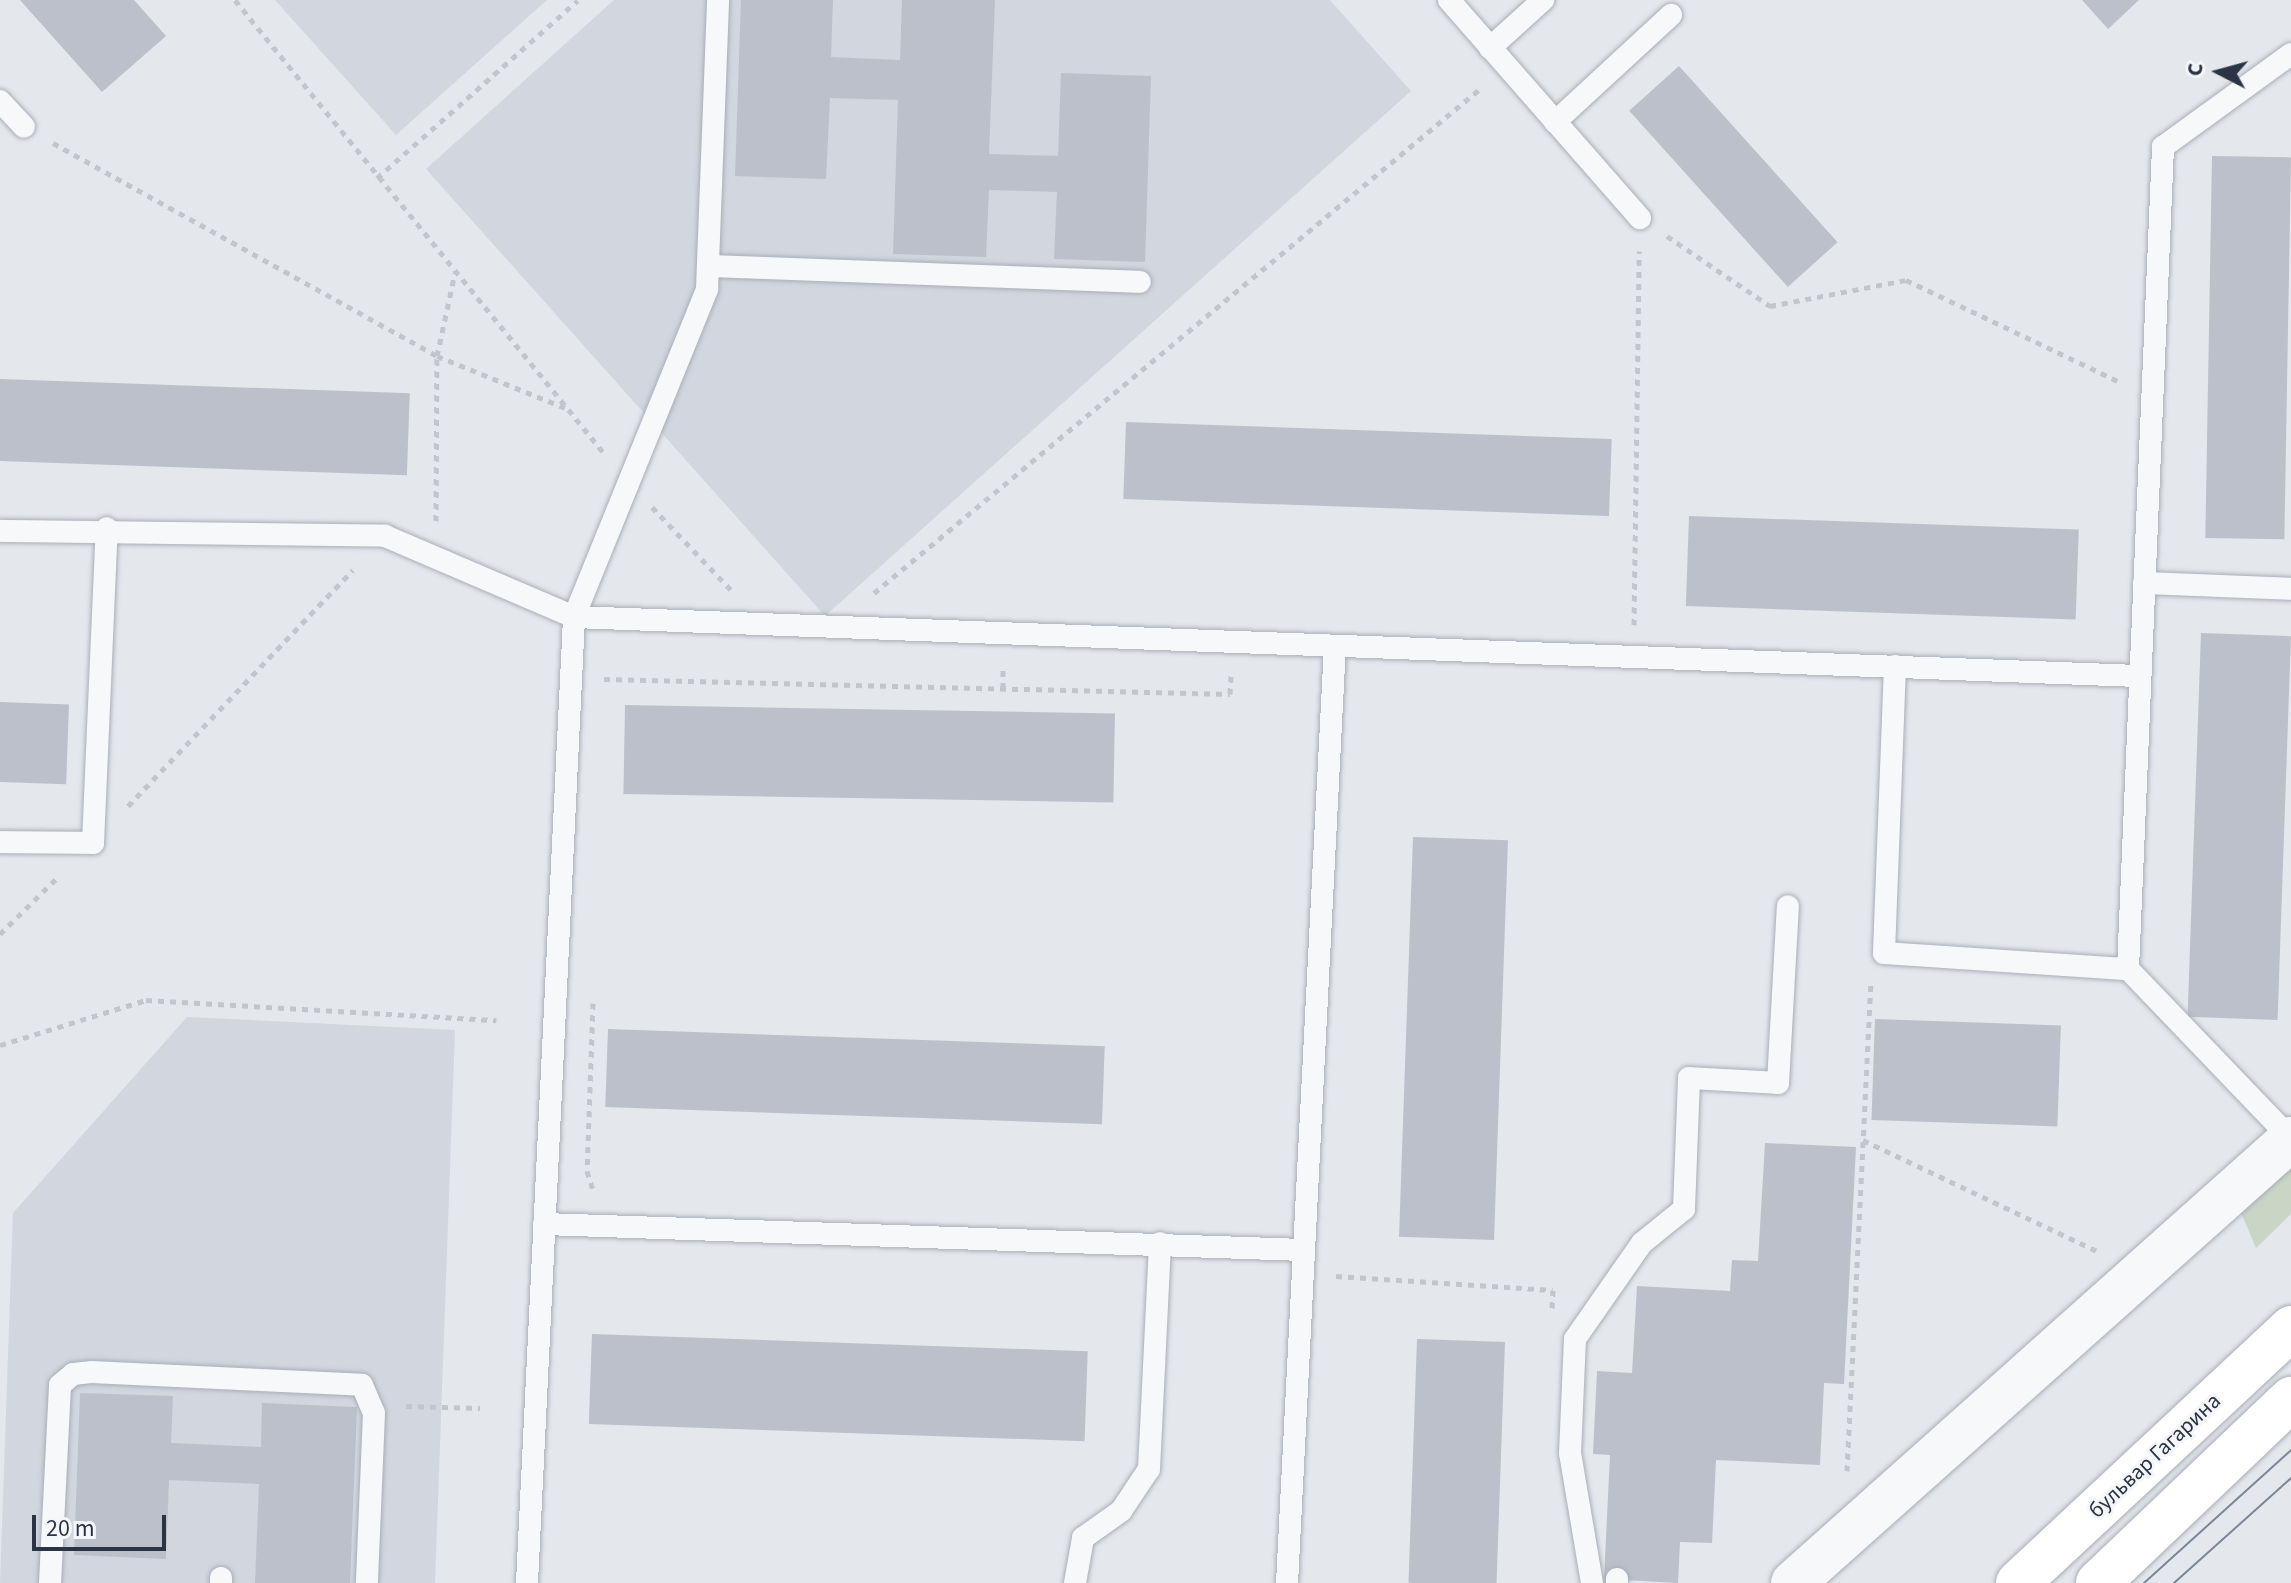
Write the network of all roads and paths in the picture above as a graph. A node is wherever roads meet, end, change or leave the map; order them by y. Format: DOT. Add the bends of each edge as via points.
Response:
graph roads {
  1 [pos="235,0"];
  2 [pos="578,0"];
  3 [pos="718,0"];
  4 [pos="1449,0"];
  5 [pos="1543,0"];
  6 [pos="1671,15"];
  7 [pos="1490,48"];
  8 [pos="2291,54"];
  9 [pos="1506,66"];
  10 [pos="0,101"];
  11 [pos="1555,122"];
  12 [pos="24,127"];
  13 [pos="377,178"];
  14 [pos="1640,218"];
  15 [pos="708,266"];
  16 [pos="455,273"];
  17 [pos="1140,282"];
  18 [pos="437,356"];
  19 [pos="2153,397"];
  20 [pos="568,409"];
  21 [pos="629,483"];
  22 [pos="107,528"];
  23 [pos="0,531"];
  24 [pos="385,536"];
  25 [pos="437,558"];
  26 [pos="2144,583"];
  27 [pos="2291,589"];
  28 [pos="574,617"];
  29 [pos="764,624"];
  30 [pos="833,627"];
  31 [pos="1335,646"];
  32 [pos="1634,657"];
  33 [pos="1895,666"];
  34 [pos="2140,676"];
  35 [pos="1230,694"];
  36 [pos="0,842"];
  37 [pos="93,843"];
  38 [pos="1788,906"];
  39 [pos="0,934"];
  40 [pos="1884,953"];
  41 [pos="2128,969"];
  42 [pos="496,1020"];
  43 [pos="0,1045"];
  44 [pos="2291,1139"];
  45 [pos="1863,1140"];
  46 [pos="544,1224"];
  47 [pos="1160,1243"];
  48 [pos="1304,1250"];
  49 [pos="2100,1253"];
  50 [pos="1303,1274"];
  51 [pos="1552,1320"];
  52 [pos="2291,1328"];
  53 [pos="2291,1399"];
  54 [pos="441,1407"];
  55 [pos="480,1408"];
  56 [pos="1847,1471"];
  57 [pos="2093,1514"];
  58 [pos="2117,1577"];
  59 [pos="50,1583"];
  60 [pos="367,1583"];
  61 [pos="527,1583"];
  62 [pos="1075,1583"];
  63 [pos="1287,1583"];
  64 [pos="1592,1583"];
  65 [pos="1793,1583"];
  66 [pos="2018,1583"];
  1 -- 13 [label="path"];
  2 -- 13 [label="path"];
  3 -- 15 [label="lane"];
  4 -- 7 [label="lane"];
  5 -- 7 [label="lane"];
  6 -- 11 [label="lane"];
  7 -- 9 [label="lane"];
  8 -- 19 [label="lane" via="2163,147"];
  9 -- 11 [label="lane"];
  9 -- 30 [label="path"];
  10 -- 12 [label="lane"];
  11 -- 14 [label="lane"];
  12 -- 18 [label="path"];
  13 -- 16 [label="path"];
  14 -- 19 [label="path" via="1770,306 1906,280"];
  14 -- 32 [label="path"];
  15 -- 17 [label="lane"];
  15 -- 21 [label="lane" via="707,289"];
  16 -- 18 [label="path"];
  16 -- 20 [label="path"];
  18 -- 20 [label="path"];
  18 -- 25 [label="path"];
  19 -- 26 [label="lane"];
  20 -- 21 [label="path"];
  21 -- 28 [label="lane"];
  21 -- 29 [label="path"];
  22 -- 23 [label="lane"];
  22 -- 24 [label="lane"];
  22 -- 37 [label="lane"];
  24 -- 25 [label="lane"];
  24 -- 37 [label="path"];
  25 -- 28 [label="lane"];
  26 -- 27 [label="lane"];
  26 -- 34 [label="lane"];
  28 -- 29 [label="lane"];
  28 -- 35 [label="path" via="606,682"];
  28 -- 46 [label="lane"];
  29 -- 30 [label="lane"];
  30 -- 31 [label="lane"];
  31 -- 32 [label="lane"];
  31 -- 48 [label="lane"];
  32 -- 33 [label="lane"];
  33 -- 34 [label="lane"];
  33 -- 40 [label="lane"];
  34 -- 41 [label="lane"];
  36 -- 37 [label="lane"];
  37 -- 39 [label="path"];
  38 -- 64 [label="lane" via="1778,1083 1689,1078 1684,1209 1642,1243 1575,1339 1570,1453"];
  40 -- 41 [label="lane"];
  40 -- 45 [label="path" via="1871,977"];
  41 -- 44 [label="lane"];
  42 -- 43 [label="path" via="146,1000"];
  44 -- 65 [label="street"];
  45 -- 49 [label="path"];
  45 -- 56 [label="path"];
  46 -- 47 [label="lane"];
  46 -- 61 [label="lane"];
  47 -- 48 [label="lane"];
  47 -- 62 [label="lane" via="1149,1469 1121,1511 1083,1538"];
  48 -- 50 [label="lane"];
  50 -- 51 [label="path" via="1553,1290"];
  50 -- 63 [label="lane"];
  52 -- 57 [label="main road, бульвар Гагарина"];
  53 -- 58 [label="main road"];
  54 -- 55 [label="path"];
  57 -- 58 [label="main road"];
  57 -- 66 [label="main road, бульвар Гагарина"];
  59 -- 60 [label="lane" via="60,1385 73,1374 91,1372 362,1385 374,1413"];
}
